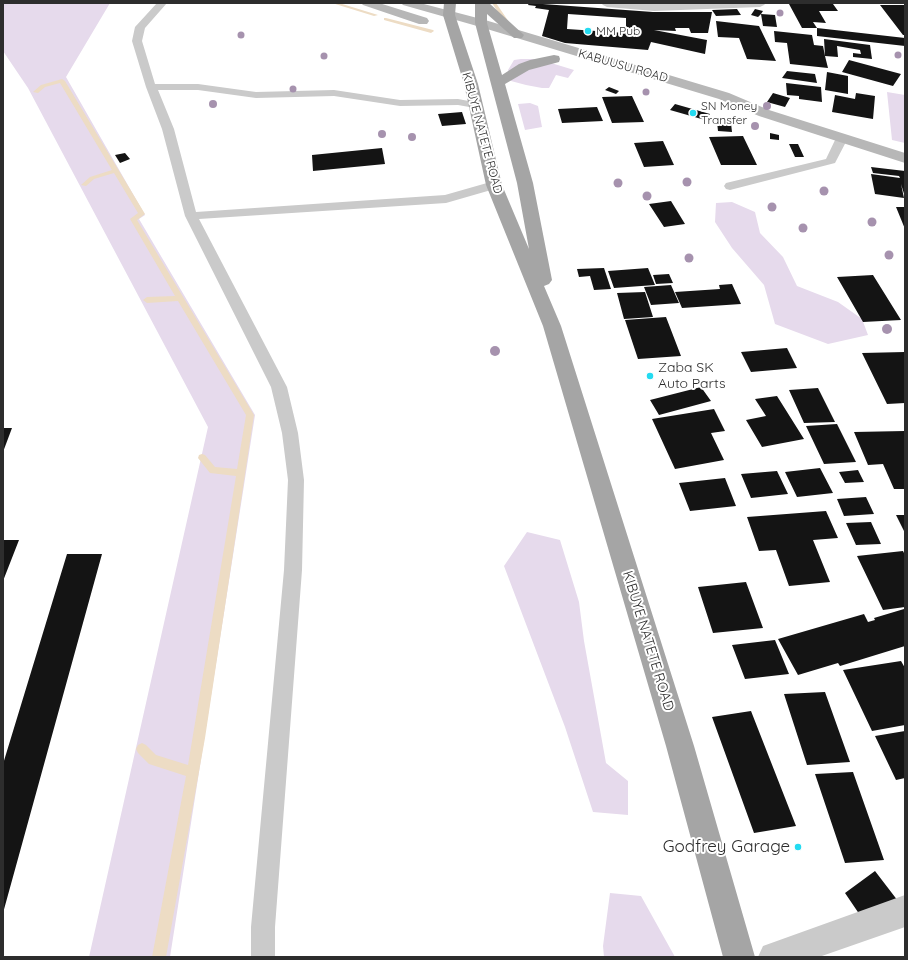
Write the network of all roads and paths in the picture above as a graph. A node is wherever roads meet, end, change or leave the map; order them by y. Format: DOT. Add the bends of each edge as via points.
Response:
graph roads {
  1 [pos="162,3"];
  2 [pos="367,3"];
  3 [pos="407,3"];
  4 [pos="481,3"];
  5 [pos="607,3"];
  6 [pos="760,3"];
  7 [pos="450,9"];
  8 [pos="481,23"];
  9 [pos="518,34"];
  10 [pos="470,36"];
  11 [pos="502,45"];
  12 [pos="532,53"];
  13 [pos="554,59"];
  14 [pos="568,63"];
  15 [pos="582,67"];
  16 [pos="497,83"];
  17 [pos="151,86"];
  18 [pos="475,105"];
  19 [pos="764,113"];
  20 [pos="842,138"];
  21 [pos="905,158"];
  22 [pos="494,185"];
  23 [pos="730,186"];
  24 [pos="191,216"];
  25 [pos="552,326"];
  26 [pos="905,911"];
  27 [pos="263,957"];
  28 [pos="739,957"];
  29 [pos="774,957"];
  1 -- 17 [label="lane" via="140,27 137,41"];
  2 -- 10 [label="street"];
  3 -- 7 [label="street, KABUUSU ROAD"];
  4 -- 8 [label="main road, KIBUYE NATETE ROAD"];
  4 -- 9 [label="main road"];
  5 -- 6 [label="street" via="654,7"];
  7 -- 8 [label="street, KABUUSU ROAD"];
  7 -- 10 [label="main road, KIBUYE NATETE ROAD"];
  8 -- 9 [label="street, KABUUSU ROAD"];
  8 -- 10 [label="main road, KIBUYE NATETE ROAD"];
  9 -- 19 [label="street, KABUUSU ROAD" via="724,96"];
  10 -- 11 [label="street"];
  10 -- 16 [label="main road, KIBUYE NATETE ROAD"];
  10 -- 18 [label="main road, KIBUYE NATETE ROAD" via="471,84"];
  12 -- 13 [label="street, KABUUSU ROAD"];
  13 -- 14 [label="street, KABUUSU ROAD"];
  13 -- 16 [label="main road" via="524,67"];
  15 -- 19 [label="street, KABUUSU ROAD" via="720,105"];
  16 -- 25 [label="main road, KIBUYE NATETE ROAD" via="525,183"];
  17 -- 18 [label="lane" via="198,87 256,95 334,93 400,103 458,102"];
  17 -- 24 [label="lane" via="168,129"];
  18 -- 22 [label="main road, KIBUYE NATETE ROAD"];
  19 -- 20 [label="street, KABUUSU ROAD"];
  20 -- 21 [label="street, KABUUSU ROAD"];
  20 -- 23 [label="lane" via="831,161"];
  22 -- 24 [label="lane" via="446,199"];
  22 -- 25 [label="main road, KIBUYE NATETE ROAD"];
  24 -- 27 [label="lane" via="279,388 290,433 296,480 293,570"];
  25 -- 28 [label="main road, KIBUYE NATETE ROAD" via="680,746"];
  26 -- 29 [label="street"];
}
